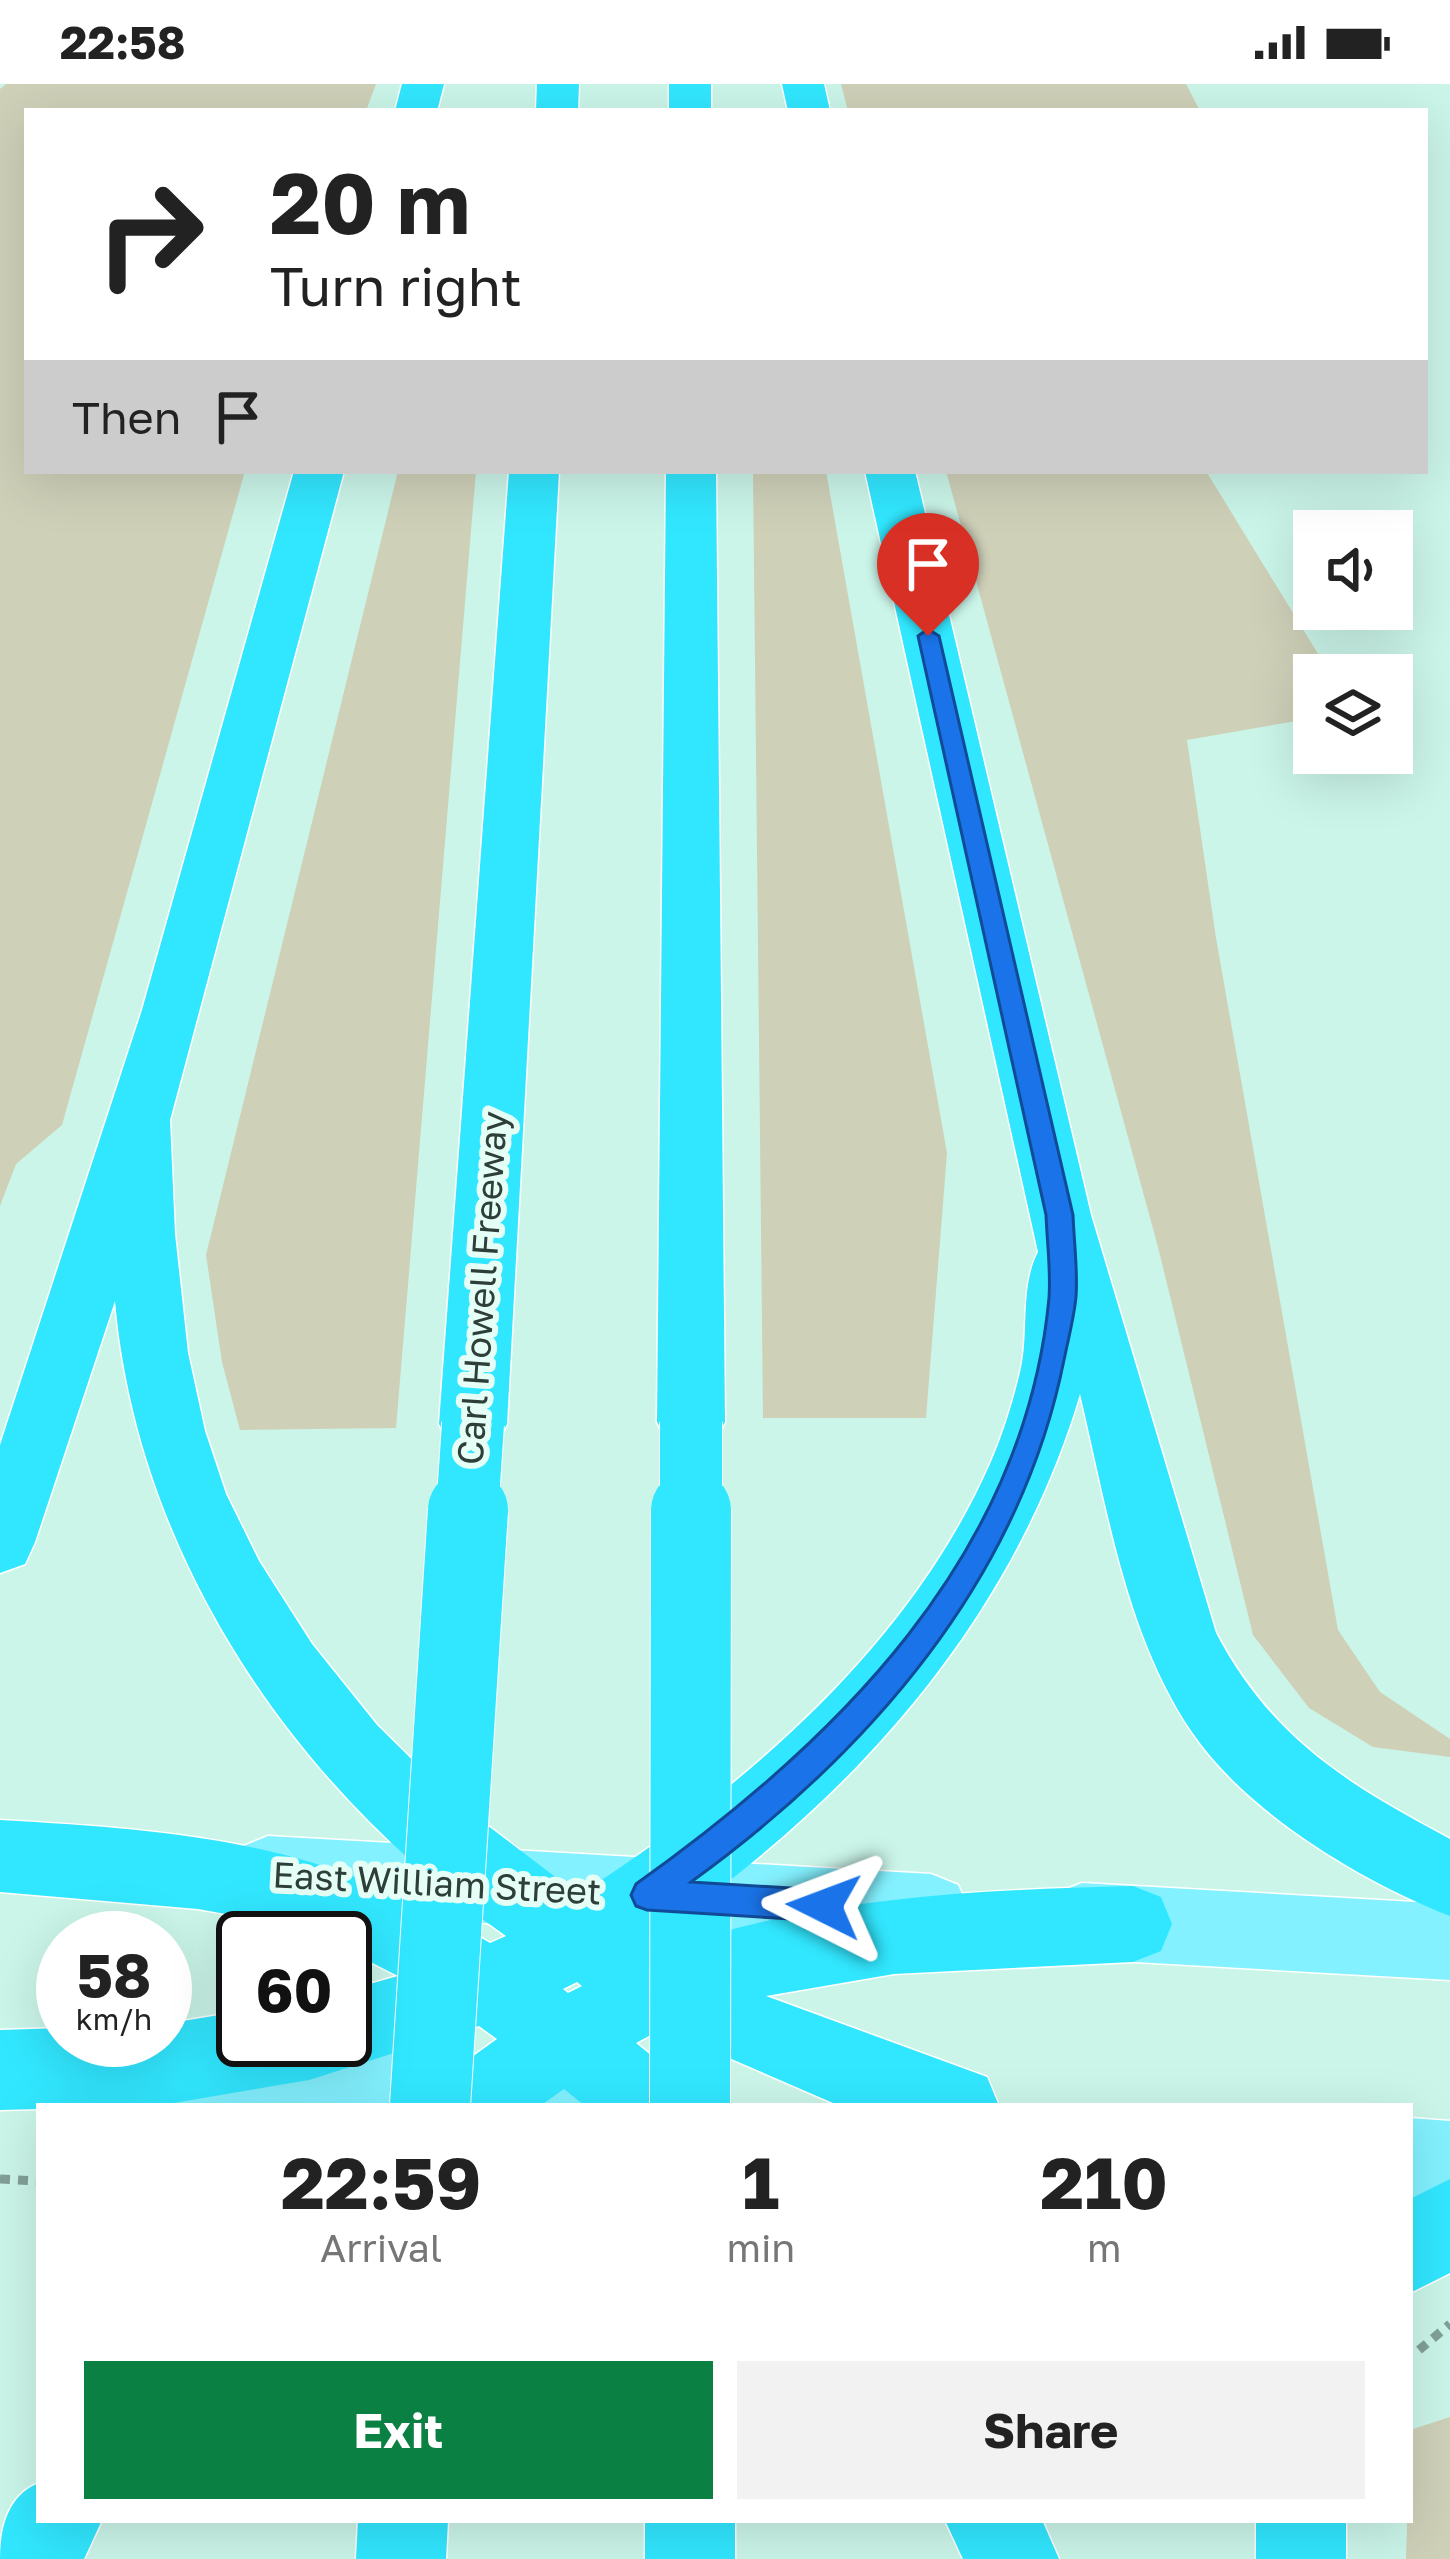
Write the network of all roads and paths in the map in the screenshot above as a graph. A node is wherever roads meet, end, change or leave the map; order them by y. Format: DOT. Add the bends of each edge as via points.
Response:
graph roads {
  1 [pos="318,474"];
  2 [pos="534,474"];
  3 [pos="691,474"];
  4 [pos="891,474"];
  5 [pos="139,1114"];
  6 [pos="1059,1215"];
  7 [pos="0,1542"];
  8 [pos="0,1856"];
  9 [pos="77,1861"];
  10 [pos="1450,1879"];
  11 [pos="494,1886"];
  12 [pos="647,1895"];
  13 [pos="1133,1924"];
  14 [pos="576,1940"];
  15 [pos="1450,1942"];
  16 [pos="487,1984"];
  17 [pos="662,1989"];
  18 [pos="372,2025"];
  19 [pos="216,2056"];
  20 [pos="16,2071"];
  21 [pos="579,2073"];
  22 [pos="448,2103"];
  23 [pos="462,2103"];
  24 [pos="466,2103"];
  25 [pos="644,2103"];
  26 [pos="690,2103"];
  27 [pos="949,2103"];
  28 [pos="1413,2159"];
  29 [pos="1450,2162"];
  30 [pos="0,2179"];
  31 [pos="36,2182"];
  32 [pos="1450,2221"];
  33 [pos="1413,2250"];
  34 [pos="1450,2324"];
  35 [pos="1419,2350"];
  36 [pos="55,2523"];
  37 [pos="403,2523"];
  38 [pos="690,2523"];
  39 [pos="992,2523"];
  40 [pos="1301,2523"];
  41 [pos="32,2559"];
  42 [pos="401,2559"];
  43 [pos="690,2559"];
  44 [pos="1014,2559"];
  45 [pos="1301,2559"];
  1 -- 5 [label="highway"];
  2 -- 23 [label="highway, Carl Howell Freeway, bridge" via="473,1424"];
  3 -- 26 [label="highway, bridge"];
  4 -- 6 [label="highway"];
  5 -- 7 [label="highway"];
  5 -- 11 [label="highway" via="152,1336 171,1433 206,1528 241,1598 311,1703 380,1782"];
  6 -- 10 [label="highway" via="1162,1584 1207,1690 1234,1730 1305,1794"];
  6 -- 12 [label="highway" via="1063,1297 1047,1388 1001,1517 964,1585 836,1739"];
  8 -- 9 [label="highway, East William Street"];
  9 -- 11 [label="main road, East William Street"];
  9 -- 16 [label="highway" via="306,1895 377,1922"];
  11 -- 12 [label="main road, East William Street"];
  11 -- 14 [label="highway"];
  12 -- 13 [label="main road, East William Street"];
  12 -- 14 [label="highway"];
  13 -- 15 [label="main road, East William Street"];
  13 -- 17 [label="highway" via="945,1929 826,1943"];
  14 -- 16 [label="highway"];
  14 -- 17 [label="highway"];
  16 -- 18 [label="highway"];
  16 -- 21 [label="highway"];
  17 -- 21 [label="highway"];
  17 -- 27 [label="highway" via="823,2061"];
  19 -- 20 [label="highway" via="148,2067"];
  20 -- 22 [label="main road"];
  21 -- 24 [label="main road"];
  21 -- 25 [label="highway"];
  28 -- 29 [label="main road"];
  30 -- 31 [label="path"];
  32 -- 33 [label="highway"];
  34 -- 35 [label="path"];
  36 -- 41 [label="highway"];
  37 -- 42 [label="highway"];
  38 -- 43 [label="highway"];
  39 -- 44 [label="highway"];
  40 -- 45 [label="highway"];
}
